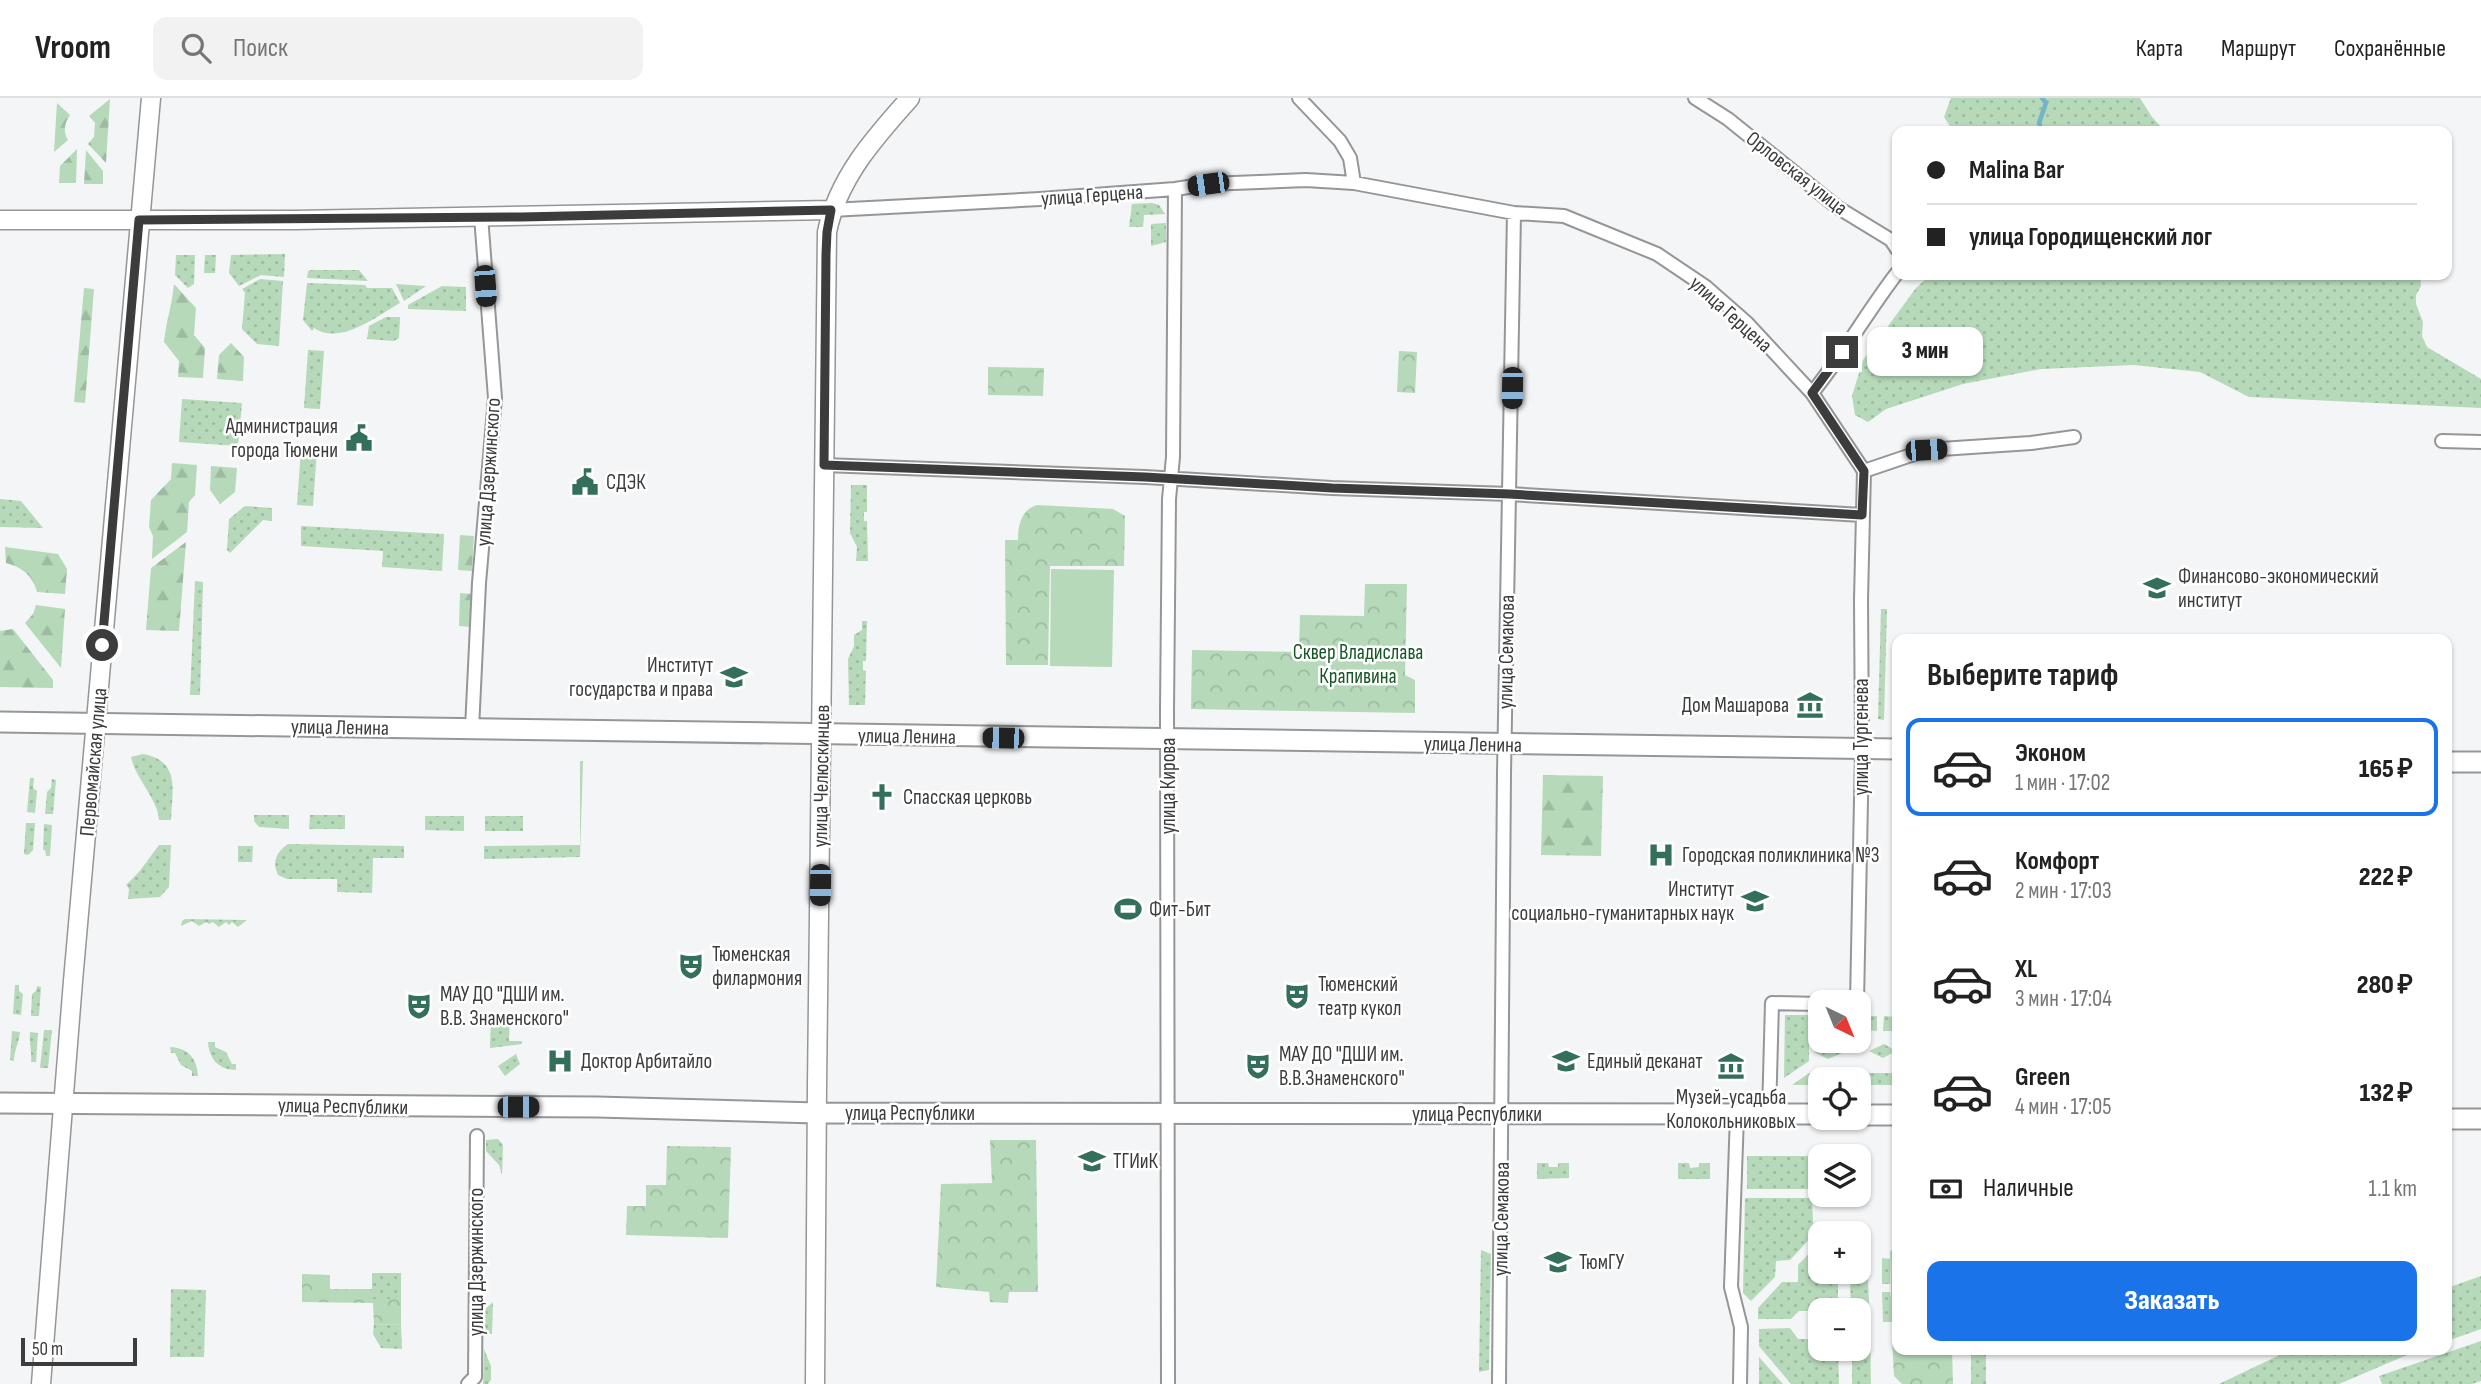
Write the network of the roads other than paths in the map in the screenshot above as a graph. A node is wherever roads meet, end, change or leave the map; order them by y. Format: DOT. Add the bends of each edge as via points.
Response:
graph roads {
  1 [pos="151,98"];
  2 [pos="911,98"];
  3 [pos="1298,98"];
  4 [pos="1695,98"];
  5 [pos="1354,183"];
  6 [pos="1175,189"];
  7 [pos="831,210"];
  8 [pos="1514,214"];
  9 [pos="481,216"];
  10 [pos="0,220"];
  11 [pos="139,220"];
  12 [pos="1892,242"];
  13 [pos="1892,280"];
  14 [pos="1812,393"];
  15 [pos="2074,437"];
  16 [pos="2442,441"];
  17 [pos="2481,442"];
  18 [pos="824,465"];
  19 [pos="1864,471"];
  20 [pos="1170,480"];
  21 [pos="1509,494"];
  22 [pos="1862,515"];
  23 [pos="0,722"];
  24 [pos="96,723"];
  25 [pos="472,729"];
  26 [pos="821,735"];
  27 [pos="1167,740"];
  28 [pos="1504,745"];
  29 [pos="1862,749"];
  30 [pos="1892,749"];
  31 [pos="2452,762"];
  32 [pos="2481,762"];
  33 [pos="1857,990"];
  34 [pos="1808,1003"];
  35 [pos="0,1103"];
  36 [pos="64,1103"];
  37 [pos="817,1113"];
  38 [pos="1166,1113"];
  39 [pos="1502,1114"];
  40 [pos="1769,1114"];
  41 [pos="1808,1114"];
  42 [pos="1737,1115"];
  43 [pos="1871,1115"];
  44 [pos="1892,1115"];
  45 [pos="2452,1119"];
  46 [pos="2481,1119"];
  47 [pos="477,1136"];
  48 [pos="41,1384"];
  49 [pos="468,1384"];
  50 [pos="816,1384"];
  51 [pos="1168,1384"];
  52 [pos="1499,1384"];
  53 [pos="1740,1384"];
  1 -- 11 [label="street, Первомайская улица"];
  2 -- 7 [label="street" via="867,149"];
  3 -- 5 [label="street" via="1340,141 1350,158"];
  4 -- 12 [label="street, Орловская улица" via="1837,207"];
  5 -- 6 [label="street, улица Герцена" via="1306,180"];
  5 -- 8 [label="street, улица Герцена"];
  6 -- 7 [label="street, улица Герцена"];
  6 -- 20 [label="street, улица Кирова"];
  7 -- 9 [label="street, улица Герцена"];
  7 -- 18 [label="street, улица Челюскинцев" via="826,254"];
  8 -- 14 [label="street, улица Герцена" via="1564,216 1657,254 1737,314"];
  8 -- 21 [label="street, улица Семакова"];
  9 -- 11 [label="street, улица Герцена"];
  9 -- 25 [label="street, улица Дзержинского" via="495,398"];
  10 -- 11 [label="street, улица Герцена"];
  11 -- 24 [label="street, Первомайская улица"];
  13 -- 14 [label="street"];
  14 -- 19 [label="street, улица Герцена"];
  15 -- 19 [label="street" via="1926,450"];
  16 -- 17 [label="street"];
  18 -- 20 [label="street"];
  18 -- 26 [label="street, улица Челюскинцев"];
  19 -- 22 [label="street, улица Тургенева"];
  20 -- 21 [label="street"];
  20 -- 27 [label="street, улица Кирова"];
  21 -- 22 [label="street"];
  21 -- 28 [label="street, улица Семакова"];
  22 -- 29 [label="street, улица Тургенева"];
  23 -- 24 [label="main road, улица Ленина"];
  24 -- 25 [label="main road, улица Ленина"];
  24 -- 36 [label="street, Первомайская улица"];
  25 -- 26 [label="main road, улица Ленина"];
  26 -- 27 [label="main road, улица Ленина"];
  26 -- 37 [label="street, улица Челюскинцев"];
  27 -- 28 [label="main road, улица Ленина"];
  27 -- 38 [label="street, улица Кирова"];
  28 -- 29 [label="main road, улица Ленина"];
  28 -- 39 [label="street, улица Семакова"];
  29 -- 30 [label="main road, улица Ленина"];
  29 -- 33 [label="street, улица Тургенева"];
  31 -- 32 [label="main road"];
  34 -- 40 [label="street" via="1772,1003"];
  35 -- 36 [label="main road, улица Республики"];
  36 -- 37 [label="main road, улица Республики"];
  36 -- 48 [label="street, Первомайская улица"];
  37 -- 38 [label="main road, улица Республики"];
  37 -- 50 [label="street, улица Челюскинцев"];
  38 -- 39 [label="main road, улица Республики"];
  38 -- 51 [label="street, улица Кирова"];
  39 -- 42 [label="main road, улица Республики"];
  39 -- 52 [label="street, улица Семакова"];
  40 -- 41 [label="main road, улица Республики"];
  40 -- 42 [label="main road, улица Республики"];
  42 -- 53 [label="street" via="1731,1287 1741,1327"];
  43 -- 44 [label="main road"];
  45 -- 46 [label="main road"];
  47 -- 49 [label="street, улица Дзержинского" via="475,1377"];
}
